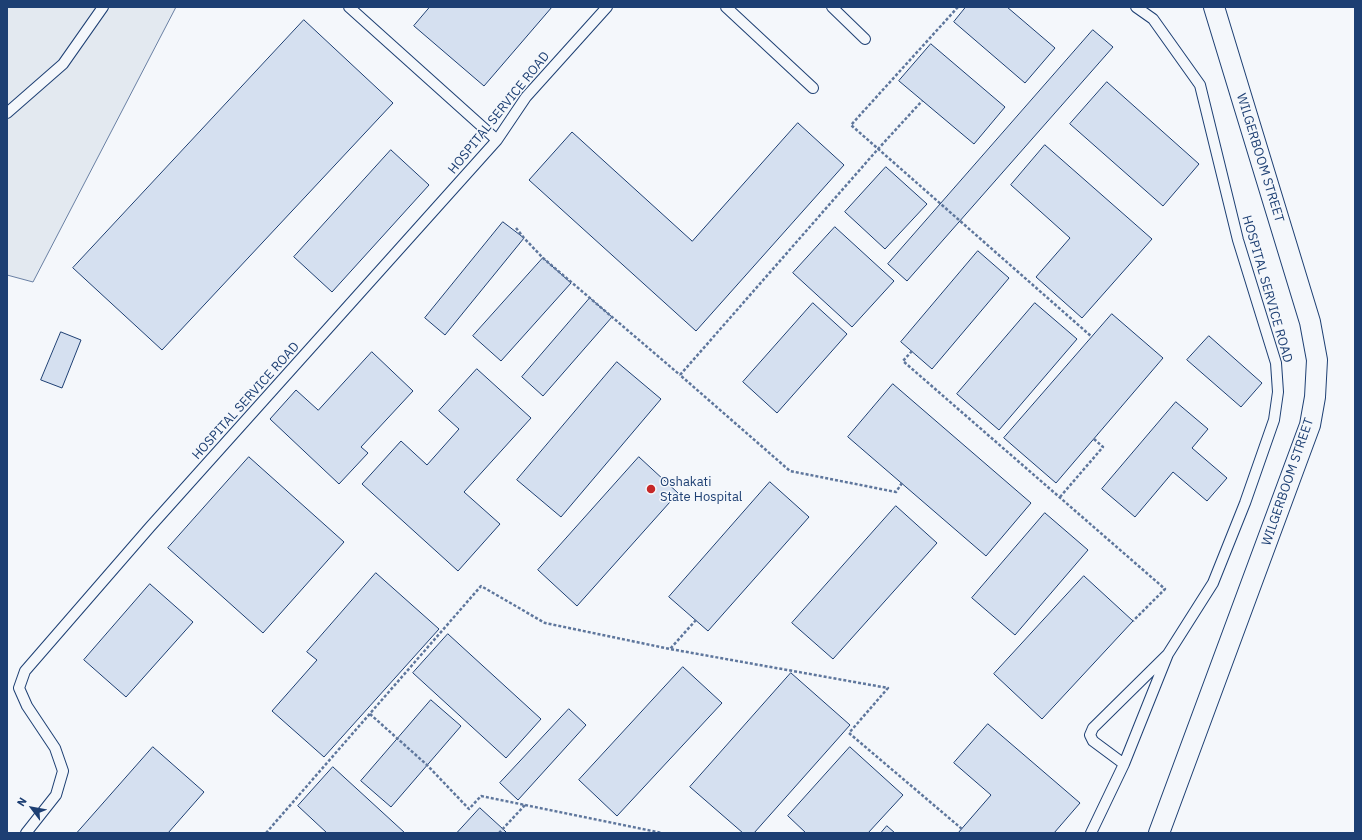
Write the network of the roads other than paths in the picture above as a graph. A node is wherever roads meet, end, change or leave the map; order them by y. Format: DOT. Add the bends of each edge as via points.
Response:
graph roads {
  1 [pos="103,7"];
  2 [pos="349,7"];
  3 [pos="607,7"];
  4 [pos="726,7"];
  5 [pos="832,7"];
  6 [pos="1136,7"];
  7 [pos="1214,7"];
  8 [pos="865,39"];
  9 [pos="813,88"];
  10 [pos="7,113"];
  11 [pos="497,140"];
  12 [pos="1168,654"];
  13 [pos="1124,764"];
  14 [pos="26,833"];
  15 [pos="1091,833"];
  16 [pos="1159,833"];
  1 -- 10 [label="lane" via="63,64"];
  2 -- 11 [label="lane"];
  3 -- 11 [label="lane, HOSPITAL SERVICE ROAD" via="526,98"];
  4 -- 9 [label="lane"];
  5 -- 8 [label="lane"];
  6 -- 12 [label="lane, HOSPITAL SERVICE ROAD" via="1153,19 1200,85 1238,240 1276,363 1278,392 1274,420 1213,583"];
  7 -- 16 [label="street, WILGERBOOM STREET" via="1310,322 1317,360 1315,397 1310,425"];
  11 -- 14 [label="lane, HOSPITAL SERVICE ROAD" via="150,527 25,671 19,688 55,748 63,771 56,795"];
  12 -- 13 [label="lane, HOSPITAL SERVICE ROAD"];
  12 -- 13 [label="lane, HOSPITAL SERVICE ROAD" via="1093,728 1090,735 1093,741"];
  13 -- 15 [label="lane"];
}
